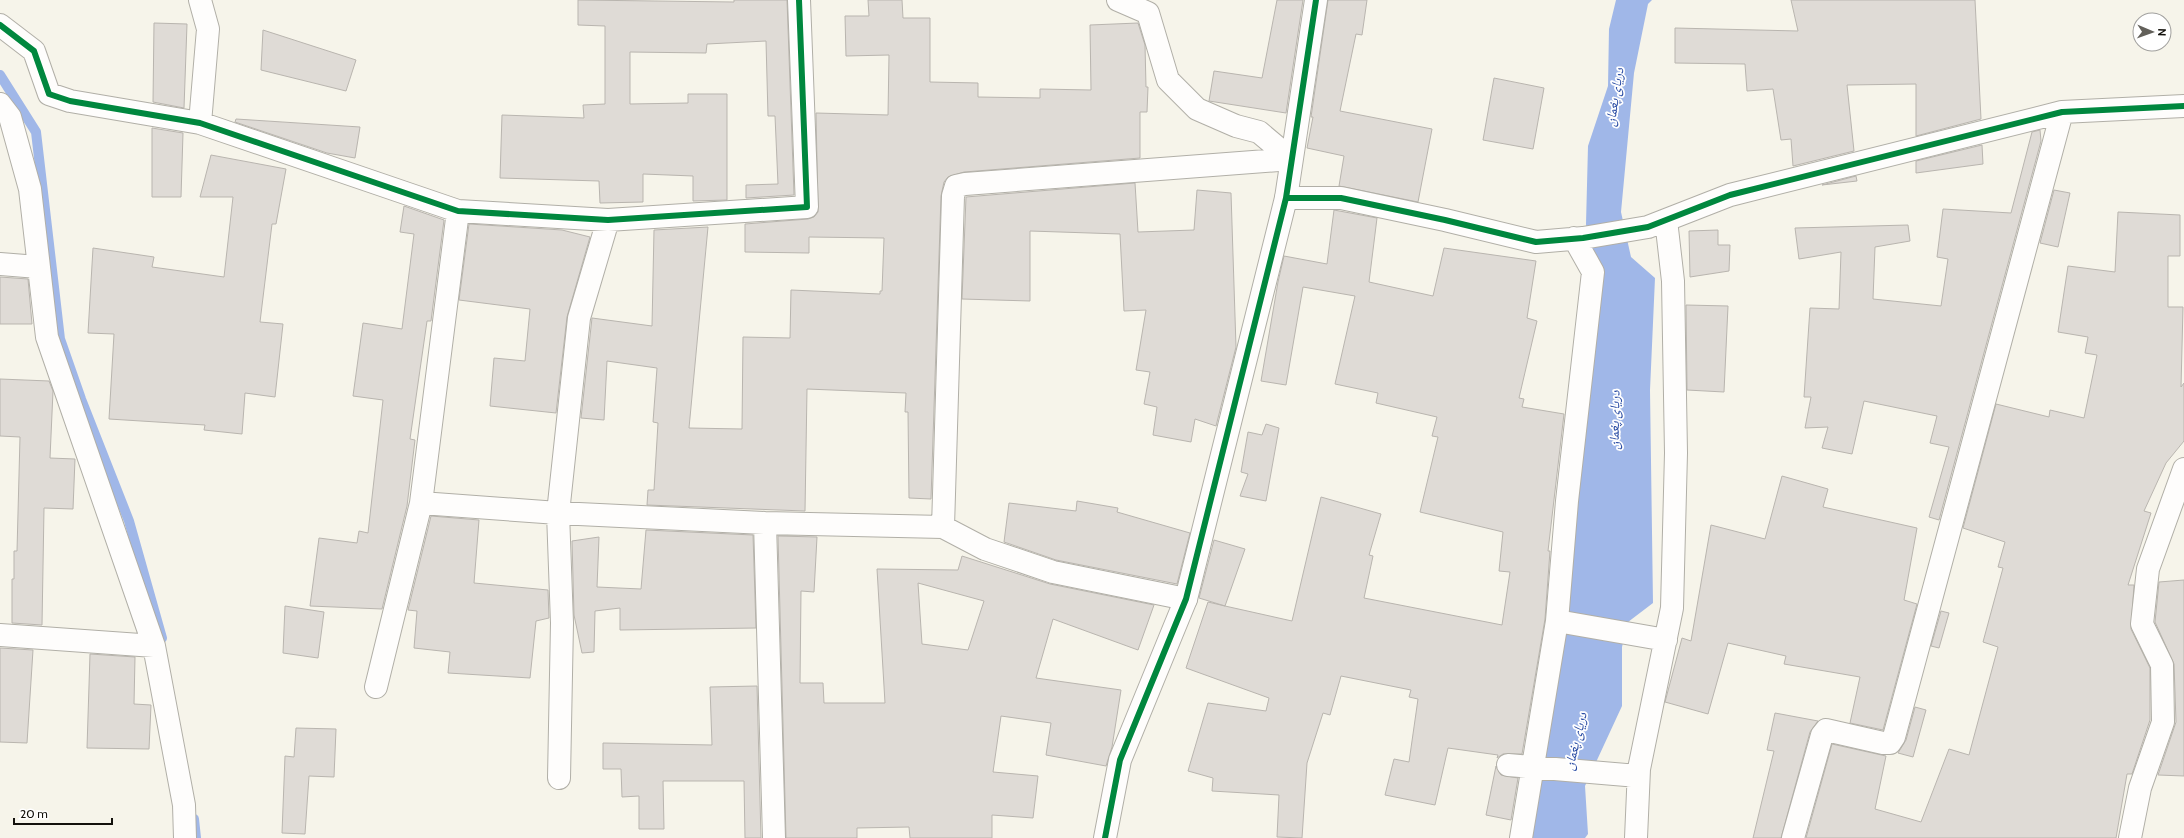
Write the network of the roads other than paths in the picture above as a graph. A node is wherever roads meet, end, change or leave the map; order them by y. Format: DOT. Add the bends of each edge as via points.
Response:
graph roads {
  1 [pos="200,0"];
  2 [pos="800,0"];
  3 [pos="1118,0"];
  4 [pos="1316,0"];
  5 [pos="0,25"];
  6 [pos="0,104"];
  7 [pos="2184,106"];
  8 [pos="2062,112"];
  9 [pos="200,123"];
  10 [pos="1291,159"];
  11 [pos="1286,198"];
  12 [pos="458,211"];
  13 [pos="608,220"];
  14 [pos="1657,223"];
  15 [pos="1578,238"];
  16 [pos="0,264"];
  17 [pos="38,267"];
  18 [pos="2184,469"];
  19 [pos="421,503"];
  20 [pos="558,513"];
  21 [pos="765,523"];
  22 [pos="943,527"];
  23 [pos="1186,599"];
  24 [pos="1557,621"];
  25 [pos="0,635"];
  26 [pos="1657,638"];
  27 [pos="154,646"];
  28 [pos="376,687"];
  29 [pos="1508,765"];
  30 [pos="1533,768"];
  31 [pos="1638,776"];
  32 [pos="559,778"];
  33 [pos="185,838"];
  34 [pos="774,838"];
  35 [pos="1104,838"];
  36 [pos="1521,838"];
  37 [pos="1636,838"];
  38 [pos="1793,838"];
  39 [pos="2130,838"];
  1 -- 9 [label="street" via="208,28"];
  2 -- 13 [label="street" via="807,207"];
  3 -- 10 [label="street" via="1148,13 1168,80 1197,109 1236,126 1259,132"];
  4 -- 10 [label="street"];
  5 -- 9 [label="street" via="34,51 49,94 70,101"];
  6 -- 17 [label="street" via="10,118 30,188"];
  7 -- 8 [label="street"];
  8 -- 14 [label="street" via="1730,196"];
  8 -- 38 [label="street" via="1894,737 1890,743 1883,743 1826,730 1822,735"];
  9 -- 12 [label="street"];
  10 -- 11 [label="street"];
  10 -- 22 [label="street" via="956,186 953,196"];
  11 -- 15 [label="street" via="1341,198 1536,242"];
  11 -- 23 [label="street"];
  12 -- 13 [label="street"];
  12 -- 19 [label="street"];
  13 -- 20 [label="street" via="579,318"];
  14 -- 15 [label="street"];
  14 -- 26 [label="street" via="1673,281 1676,453 1672,608"];
  15 -- 24 [label="street" via="1593,272 1567,501"];
  16 -- 17 [label="street"];
  17 -- 27 [label="street" via="47,337"];
  18 -- 39 [label="street" via="2148,569 2142,624 2162,664 2163,722 2140,788"];
  19 -- 20 [label="street"];
  19 -- 28 [label="street"];
  20 -- 21 [label="street"];
  20 -- 32 [label="street" via="562,623"];
  21 -- 22 [label="street"];
  21 -- 34 [label="street"];
  22 -- 23 [label="street" via="985,549 1053,572"];
  23 -- 35 [label="street" via="1120,760"];
  24 -- 26 [label="street"];
  24 -- 30 [label="street"];
  25 -- 27 [label="street"];
  26 -- 31 [label="street"];
  27 -- 33 [label="street" via="184,805"];
  29 -- 30 [label="street"];
  30 -- 31 [label="street"];
  30 -- 36 [label="street"];
  31 -- 37 [label="street"];
}
